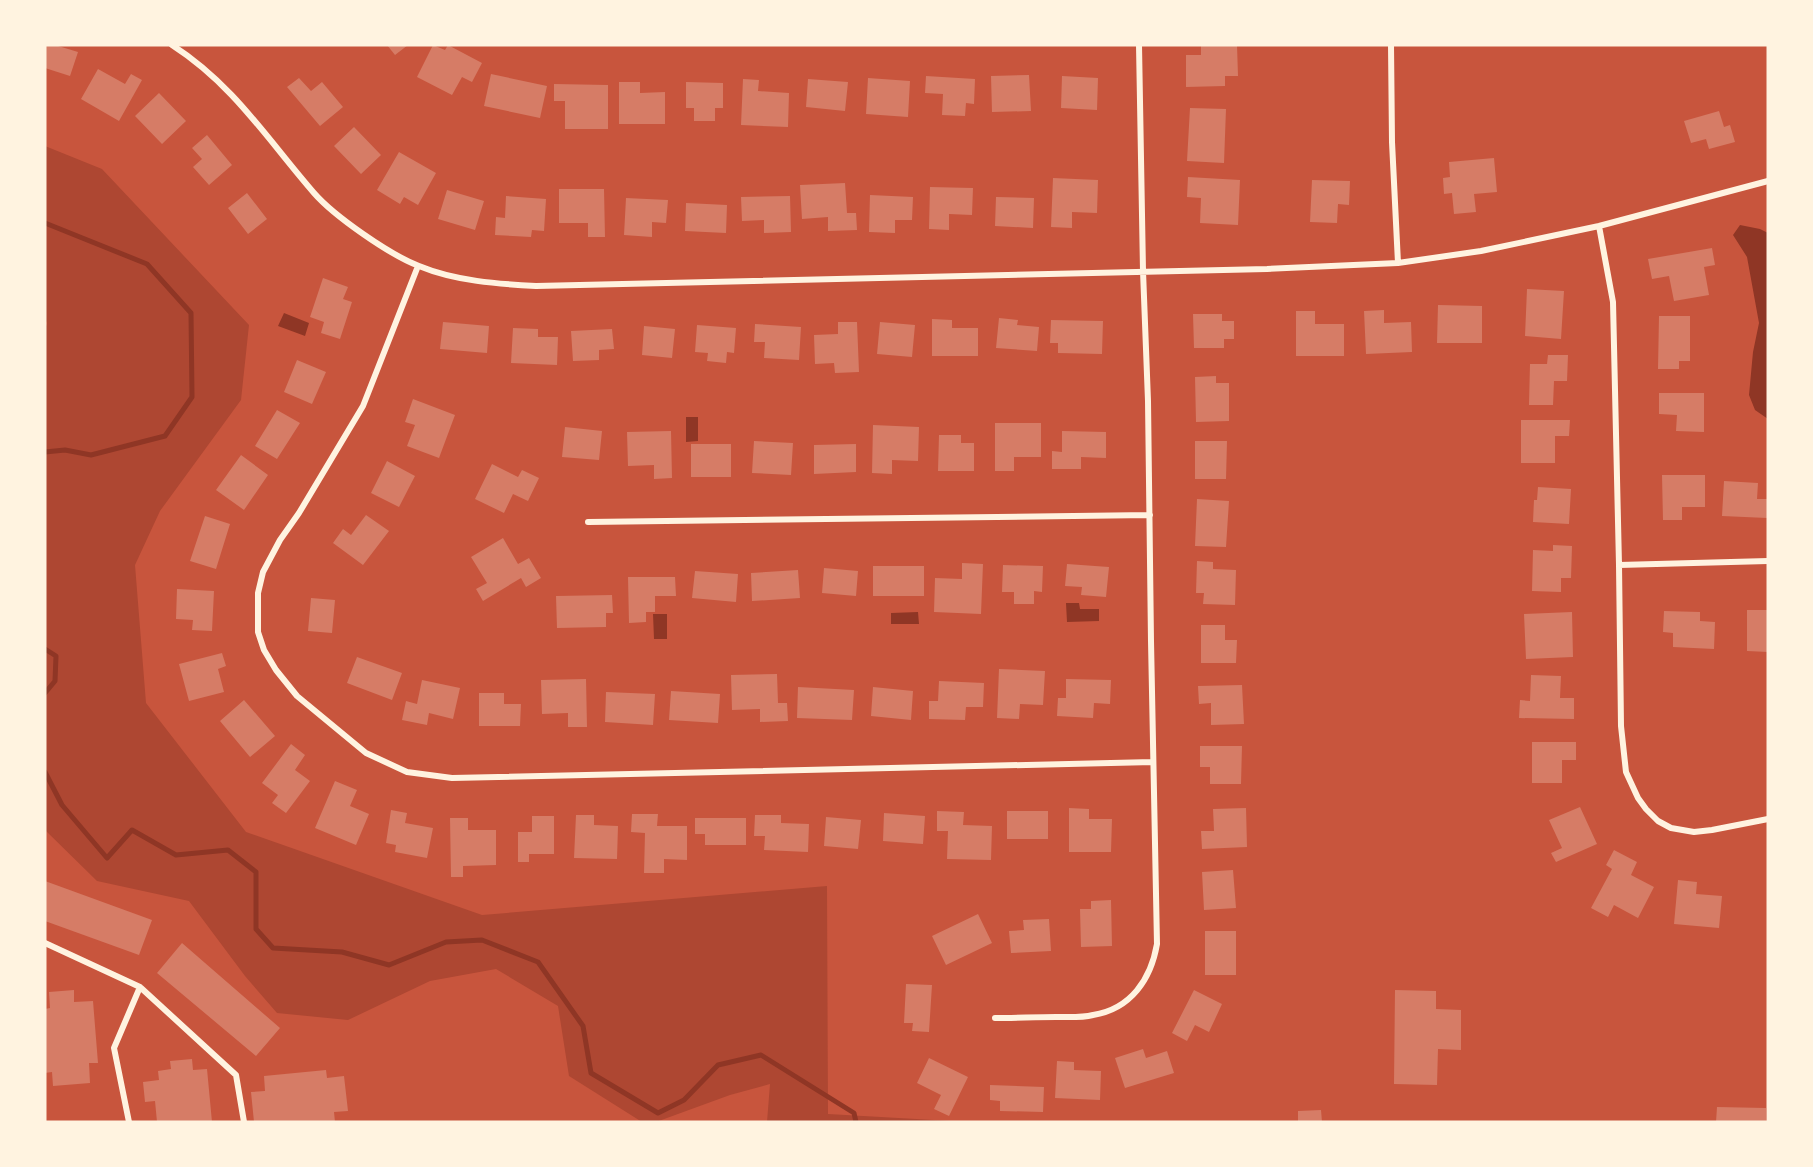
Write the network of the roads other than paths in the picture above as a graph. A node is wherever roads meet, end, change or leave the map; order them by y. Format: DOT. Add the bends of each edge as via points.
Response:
graph roads {
  1 [pos="172,45"];
  2 [pos="1139,45"];
  3 [pos="1390,45"];
  4 [pos="1768,181"];
  5 [pos="1599,226"];
  6 [pos="1398,263"];
  7 [pos="418,266"];
  8 [pos="1143,271"];
  9 [pos="1150,515"];
  10 [pos="588,522"];
  11 [pos="1768,561"];
  12 [pos="1619,565"];
  13 [pos="1153,762"];
  14 [pos="1768,819"];
  15 [pos="45,943"];
  16 [pos="140,987"];
  17 [pos="995,1018"];
  18 [pos="129,1122"];
  19 [pos="244,1122"];
  1 -- 7 [label="street" via="220,81 316,196 352,227"];
  2 -- 8 [label="street"];
  3 -- 6 [label="street"];
  4 -- 5 [label="street"];
  5 -- 6 [label="street" via="1481,251"];
  5 -- 12 [label="street" via="1613,302"];
  6 -- 8 [label="street"];
  7 -- 8 [label="street" via="460,277 536,286"];
  7 -- 13 [label="street" via="363,406 280,540 263,572 258,593 258,632 276,670 297,696 366,753 407,772 452,778"];
  8 -- 9 [label="street"];
  9 -- 10 [label="street"];
  9 -- 13 [label="street"];
  11 -- 12 [label="street"];
  12 -- 14 [label="street" via="1621,726 1626,772 1638,798 1658,821 1694,832"];
  13 -- 17 [label="street" via="1157,944 1147,977 1137,992 1108,1012 1091,1016"];
  15 -- 16 [label="street"];
  16 -- 18 [label="street" via="114,1048"];
  16 -- 19 [label="street" via="236,1075"];
}
